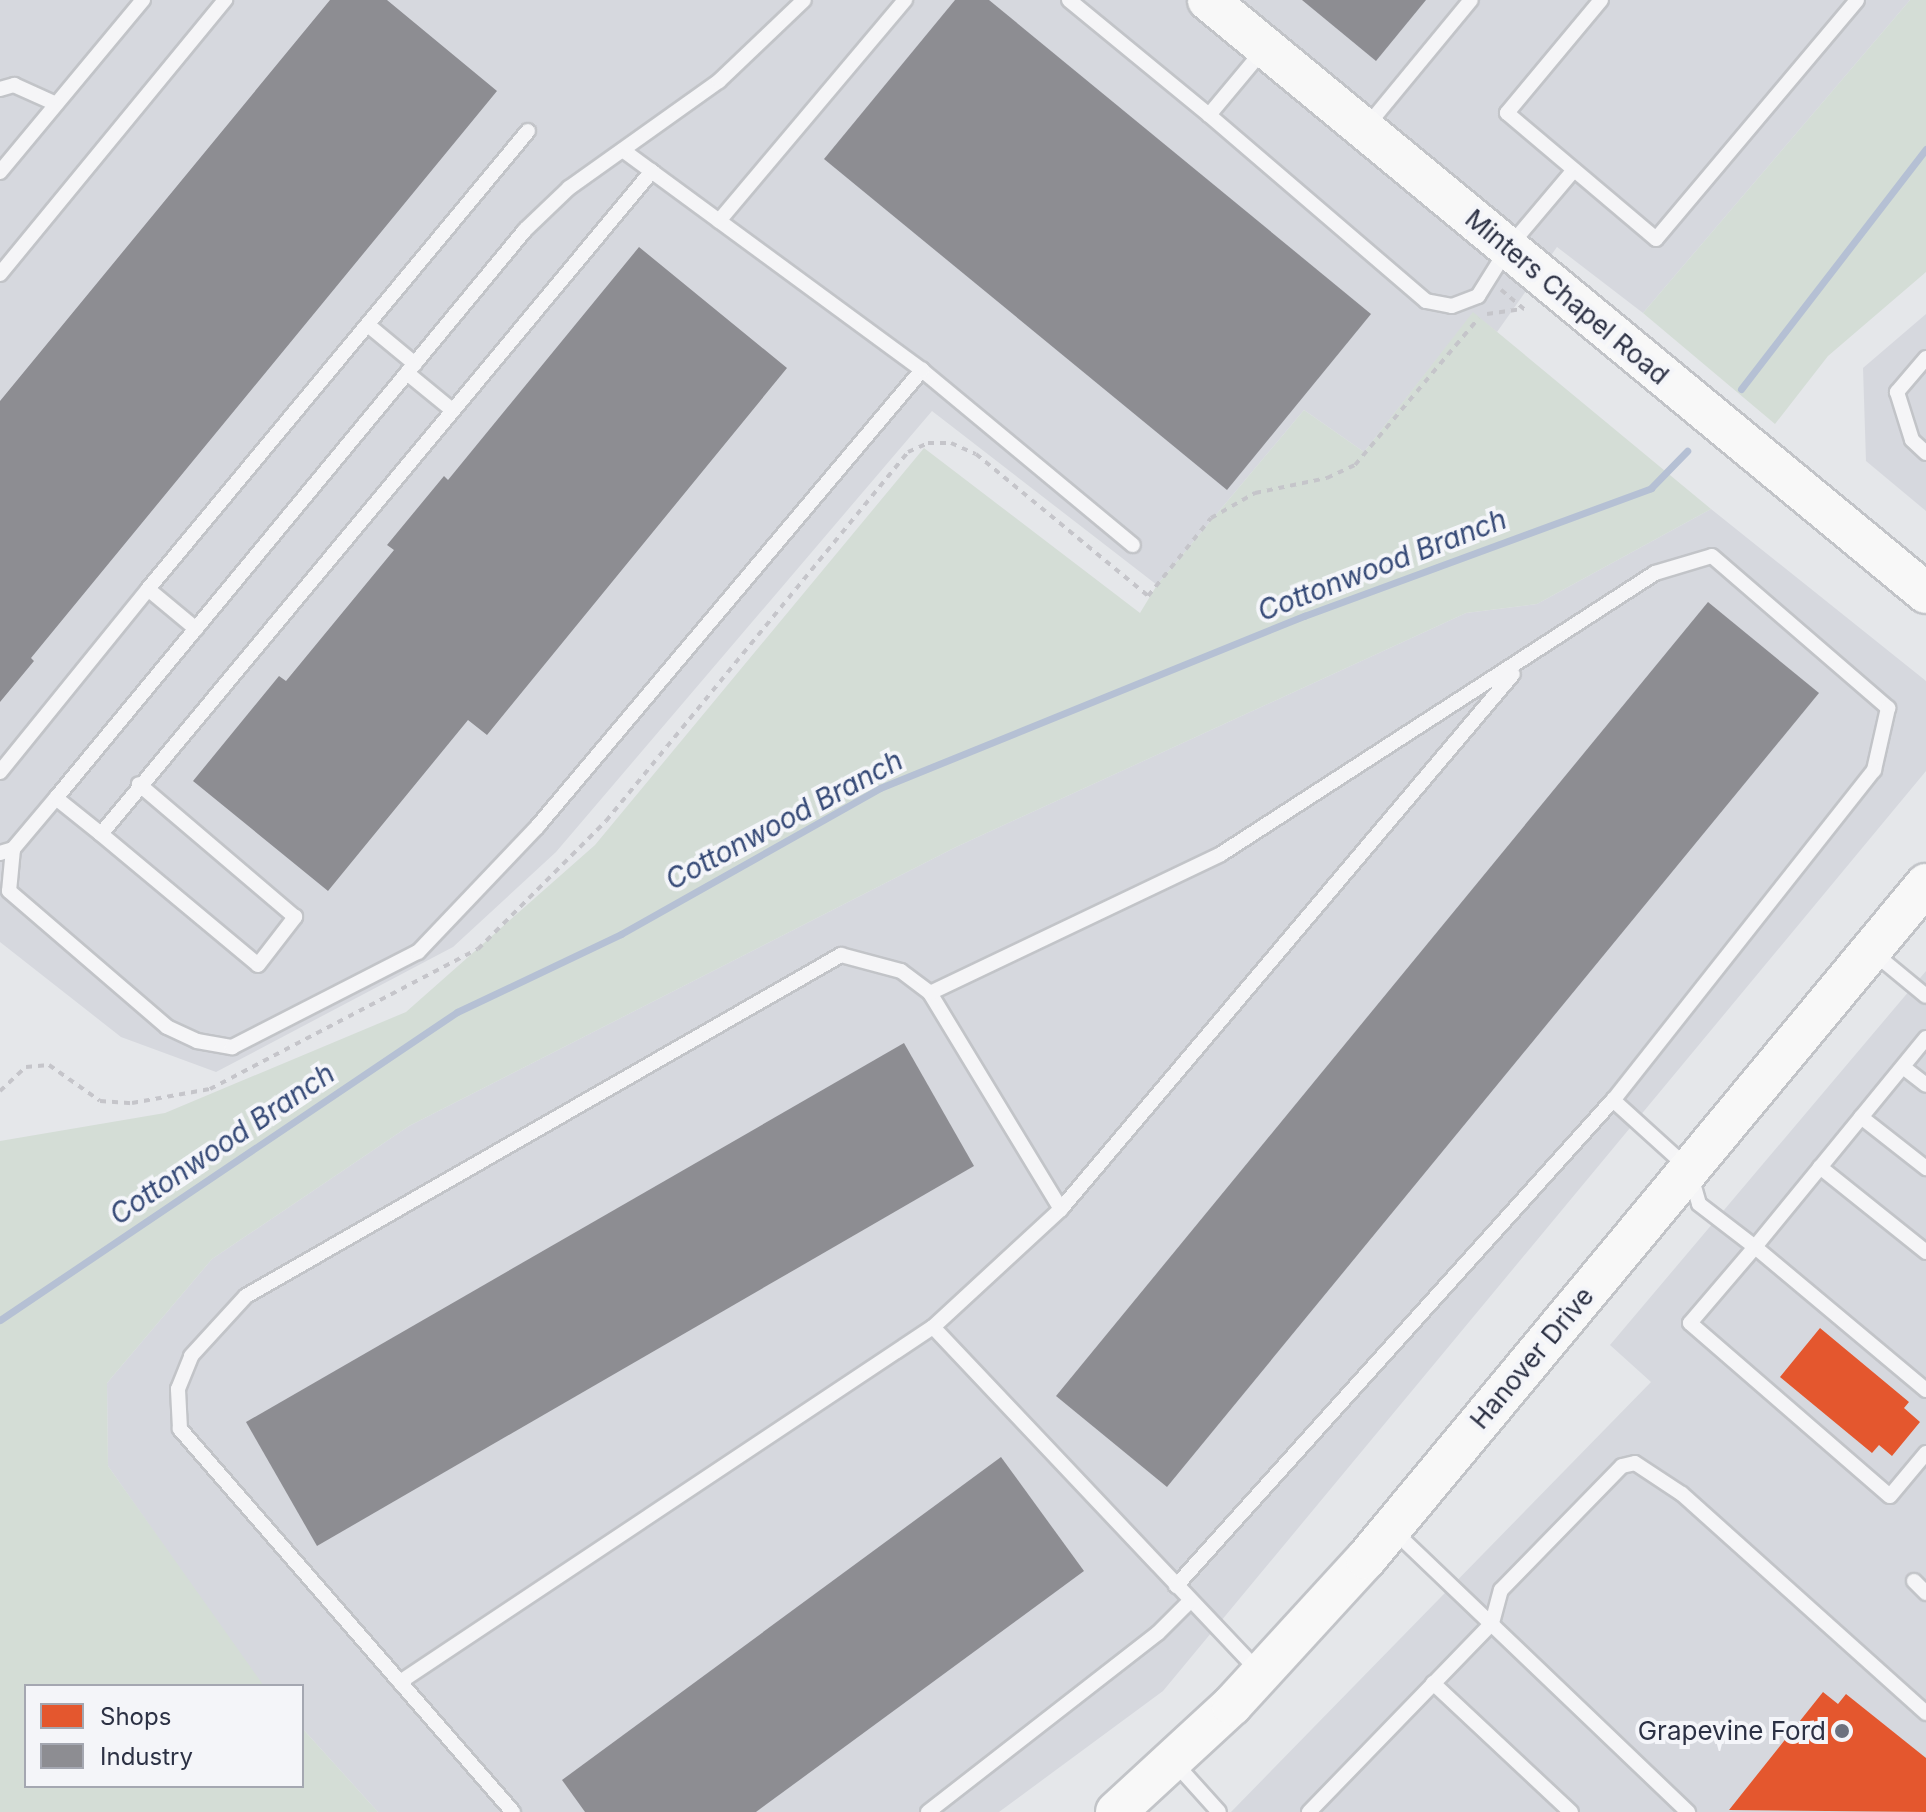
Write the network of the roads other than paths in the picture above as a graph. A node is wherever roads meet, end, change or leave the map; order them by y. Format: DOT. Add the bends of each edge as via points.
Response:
graph roads {
  1 [pos="143,0"];
  2 [pos="225,0"];
  3 [pos="804,0"];
  4 [pos="905,0"];
  5 [pos="1069,0"];
  6 [pos="1471,0"];
  7 [pos="1601,0"];
  8 [pos="1857,0"];
  9 [pos="1223,4"];
  10 [pos="1265,47"];
  11 [pos="0,89"];
  12 [pos="56,104"];
  13 [pos="1209,115"];
  14 [pos="1364,129"];
  15 [pos="528,131"];
  16 [pos="623,150"];
  17 [pos="1574,170"];
  18 [pos="652,171"];
  19 [pos="0,172"];
  20 [pos="719,221"];
  21 [pos="1498,264"];
  22 [pos="0,274"];
  23 [pos="368,325"];
  24 [pos="1926,358"];
  25 [pos="411,369"];
  26 [pos="922,370"];
  27 [pos="451,409"];
  28 [pos="1926,453"];
  29 [pos="1133,545"];
  30 [pos="148,589"];
  31 [pos="1926,593"];
  32 [pos="196,629"];
  33 [pos="1522,663"];
  34 [pos="0,772"];
  35 [pos="139,784"];
  36 [pos="56,798"];
  37 [pos="101,834"];
  38 [pos="6,851"];
  39 [pos="0,865"];
  40 [pos="1926,884"];
  41 [pos="1871,951"];
  42 [pos="930,993"];
  43 [pos="1926,996"];
  44 [pos="1926,1038"];
  45 [pos="1903,1067"];
  46 [pos="1926,1085"];
  47 [pos="1613,1100"];
  48 [pos="1861,1117"];
  49 [pos="1820,1167"];
  50 [pos="1926,1168"];
  51 [pos="1689,1169"];
  52 [pos="1061,1209"];
  53 [pos="1755,1247"];
  54 [pos="1926,1252"];
  55 [pos="933,1327"];
  56 [pos="1926,1390"];
  57 [pos="1926,1453"];
  58 [pos="1391,1528"];
  59 [pos="1914,1581"];
  60 [pos="1176,1586"];
  61 [pos="1926,1593"];
  62 [pos="1190,1601"];
  63 [pos="1492,1623"];
  64 [pos="1261,1674"];
  65 [pos="400,1682"];
  66 [pos="1433,1683"];
  67 [pos="1926,1713"];
  68 [pos="1174,1762"];
  69 [pos="513,1812"];
  70 [pos="928,1812"];
  71 [pos="1116,1812"];
  72 [pos="1219,1812"];
  73 [pos="1309,1812"];
  74 [pos="1571,1812"];
  75 [pos="1688,1812"];
  1 -- 12 [label="lane"];
  2 -- 22 [label="lane"];
  3 -- 16 [label="lane" via="719,81"];
  4 -- 20 [label="lane"];
  5 -- 13 [label="lane"];
  6 -- 14 [label="lane"];
  7 -- 17 [label="lane" via="1507,113"];
  8 -- 17 [label="lane" via="1656,239"];
  9 -- 10 [label="street, Minters Chapel Road"];
  10 -- 13 [label="lane"];
  10 -- 14 [label="street, Minters Chapel Road"];
  11 -- 12 [label="lane" via="14,85"];
  12 -- 19 [label="lane"];
  13 -- 21 [label="lane" via="1426,301 1452,306 1478,296"];
  14 -- 21 [label="street, Minters Chapel Road"];
  15 -- 23 [label="lane"];
  16 -- 18 [label="lane"];
  16 -- 25 [label="lane" via="569,188 525,230"];
  17 -- 21 [label="lane"];
  18 -- 20 [label="lane"];
  18 -- 27 [label="lane"];
  20 -- 26 [label="lane"];
  21 -- 31 [label="street, Minters Chapel Road"];
  23 -- 25 [label="lane"];
  23 -- 30 [label="lane"];
  24 -- 28 [label="lane" via="1897,392 1912,440"];
  25 -- 27 [label="lane"];
  25 -- 32 [label="lane"];
  26 -- 29 [label="lane"];
  26 -- 38 [label="lane" via="537,827 418,952 232,1047 197,1041 167,1027 9,891"];
  27 -- 35 [label="lane"];
  30 -- 32 [label="lane"];
  30 -- 34 [label="lane"];
  32 -- 36 [label="lane"];
  33 -- 42 [label="lane" via="1221,854"];
  33 -- 47 [label="lane" via="1655,573 1712,556 1888,708 1874,770"];
  33 -- 52 [label="lane"];
  35 -- 37 [label="lane"];
  35 -- 37 [label="lane" via="295,917 258,965"];
  36 -- 37 [label="lane"];
  36 -- 38 [label="lane"];
  38 -- 39 [label="lane"];
  40 -- 41 [label="street, Hanover Drive"];
  41 -- 43 [label="lane"];
  41 -- 51 [label="street, Hanover Drive"];
  42 -- 52 [label="lane"];
  42 -- 65 [label="lane" via="901,971 841,955 246,1296 191,1356 178,1389 180,1429"];
  44 -- 45 [label="lane"];
  45 -- 46 [label="lane"];
  45 -- 48 [label="lane"];
  47 -- 51 [label="lane"];
  47 -- 60 [label="lane"];
  48 -- 49 [label="lane"];
  48 -- 50 [label="lane"];
  49 -- 53 [label="lane"];
  49 -- 54 [label="lane"];
  51 -- 53 [label="lane" via="1699,1204"];
  51 -- 58 [label="street, Hanover Drive"];
  52 -- 55 [label="lane"];
  53 -- 56 [label="lane"];
  53 -- 57 [label="lane" via="1690,1323 1890,1496"];
  55 -- 60 [label="lane"];
  55 -- 65 [label="lane"];
  58 -- 63 [label="lane"];
  58 -- 64 [label="street, Hanover Drive"];
  59 -- 61 [label="lane"];
  60 -- 62 [label="lane"];
  62 -- 64 [label="lane"];
  62 -- 70 [label="lane" via="1158,1633"];
  63 -- 66 [label="lane"];
  63 -- 67 [label="lane" via="1501,1590 1622,1466 1635,1463 1682,1494"];
  63 -- 75 [label="lane"];
  64 -- 68 [label="street, Hanover Drive"];
  65 -- 69 [label="lane"];
  66 -- 73 [label="lane"];
  66 -- 74 [label="lane"];
  68 -- 71 [label="street, Hanover Drive"];
  68 -- 72 [label="lane"];
}
